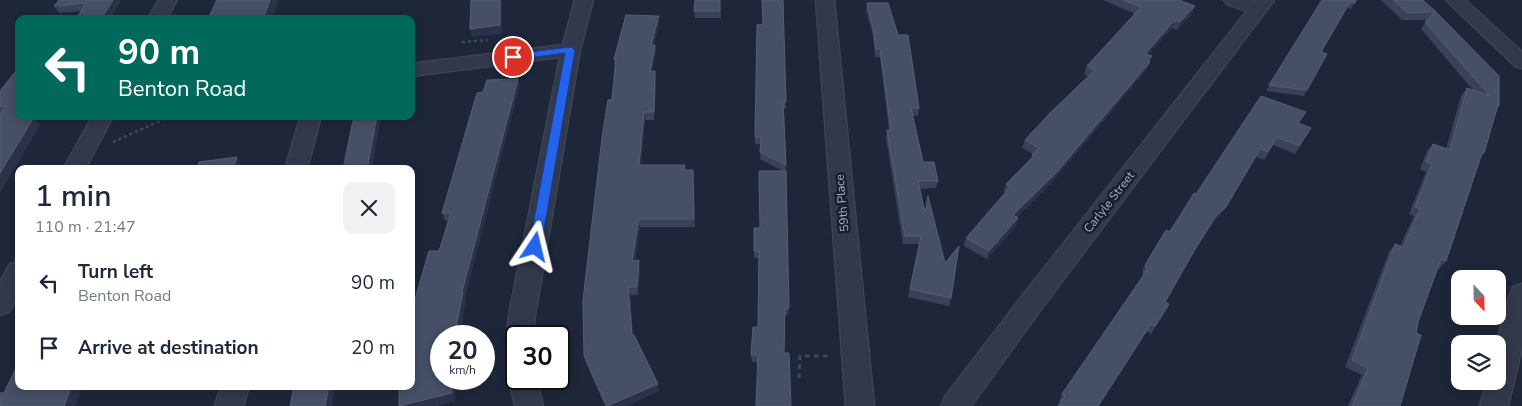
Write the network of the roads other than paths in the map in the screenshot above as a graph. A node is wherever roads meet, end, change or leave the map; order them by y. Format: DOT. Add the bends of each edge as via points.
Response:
graph roads {
  1 [pos="168,0"];
  2 [pos="584,0"];
  3 [pos="825,0"];
  4 [pos="1233,0"];
  5 [pos="1454,0"];
  6 [pos="1261,5"];
  7 [pos="159,15"];
  8 [pos="571,50"];
  9 [pos="1522,62"];
  10 [pos="415,70"];
  11 [pos="101,120"];
  12 [pos="310,120"];
  13 [pos="76,165"];
  14 [pos="297,165"];
  15 [pos="15,278"];
  16 [pos="1522,294"];
  17 [pos="0,305"];
  18 [pos="521,325"];
  19 [pos="234,390"];
  20 [pos="526,390"];
  21 [pos="229,406"];
  22 [pos="530,406"];
  23 [pos="860,406"];
  24 [pos="955,406"];
  25 [pos="1494,406"];
  1 -- 7 [label="street"];
  2 -- 8 [label="street"];
  3 -- 23 [label="street, 59th Place"];
  4 -- 6 [label="street"];
  5 -- 9 [label="street"];
  6 -- 24 [label="street, Carlyle Street"];
  8 -- 10 [label="street"];
  8 -- 18 [label="street"];
  11 -- 13 [label="street"];
  12 -- 14 [label="street"];
  15 -- 17 [label="street"];
  16 -- 25 [label="street"];
  19 -- 21 [label="street"];
  20 -- 22 [label="street"];
}
